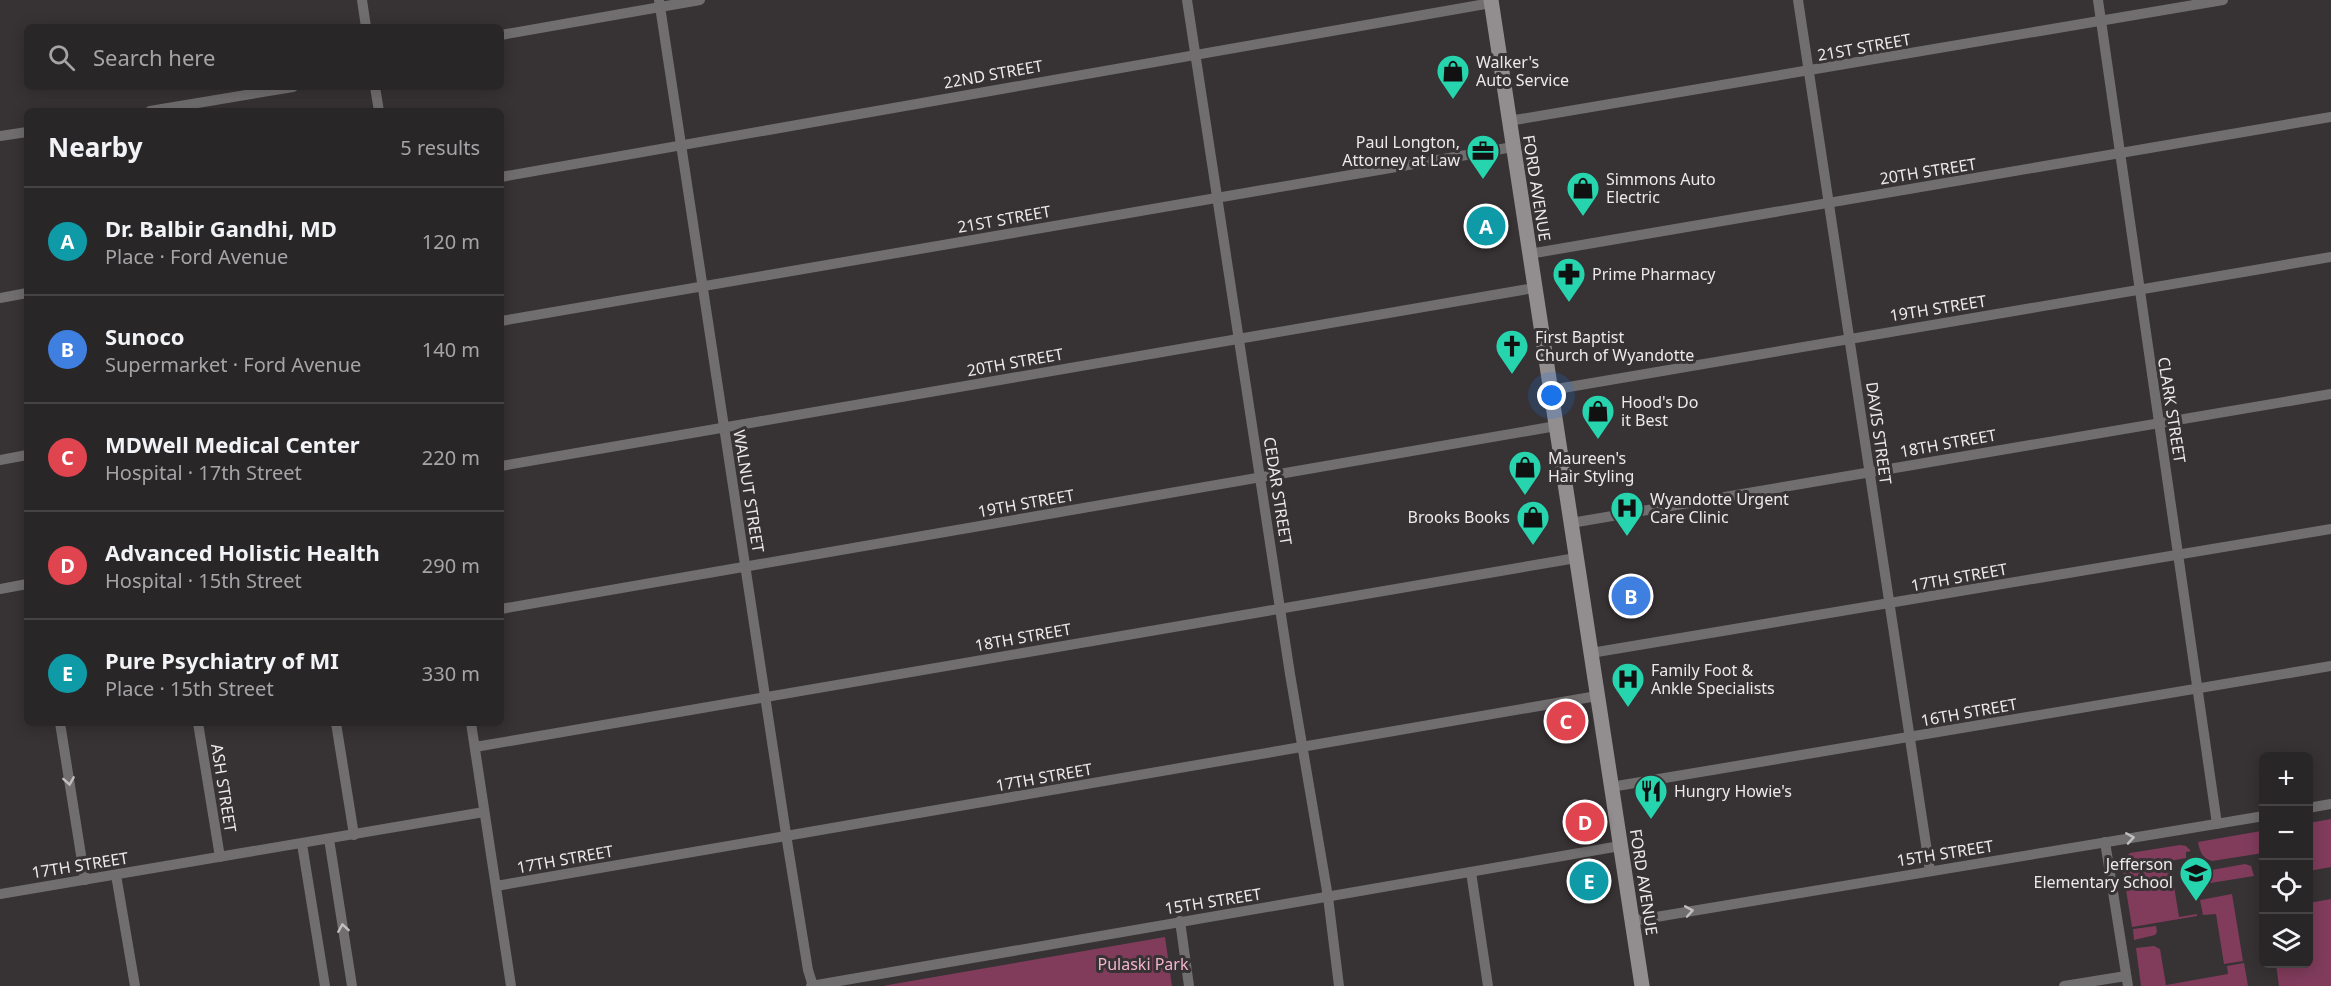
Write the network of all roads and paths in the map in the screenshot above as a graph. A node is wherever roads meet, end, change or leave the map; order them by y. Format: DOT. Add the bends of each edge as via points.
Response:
graph roads {
  1 [pos="362,0"];
  2 [pos="700,0"];
  3 [pos="1187,0"];
  4 [pos="1798,0"];
  5 [pos="2098,0"];
  6 [pos="2223,0"];
  7 [pos="1491,2"];
  8 [pos="660,4"];
  9 [pos="2101,21"];
  10 [pos="366,24"];
  11 [pos="504,34"];
  12 [pos="1195,54"];
  13 [pos="1808,72"];
  14 [pos="275,90"];
  15 [pos="376,90"];
  16 [pos="168,108"];
  17 [pos="378,108"];
  18 [pos="2331,117"];
  19 [pos="1509,121"];
  20 [pos="24,132"];
  21 [pos="0,136"];
  22 [pos="681,145"];
  23 [pos="1513,147"];
  24 [pos="2119,153"];
  25 [pos="504,176"];
  26 [pos="1217,197"];
  27 [pos="1828,202"];
  28 [pos="1529,254"];
  29 [pos="2331,257"];
  30 [pos="703,286"];
  31 [pos="1534,288"];
  32 [pos="2139,289"];
  33 [pos="24,294"];
  34 [pos="0,298"];
  35 [pos="504,320"];
  36 [pos="1239,338"];
  37 [pos="1849,338"];
  38 [pos="1551,390"];
  39 [pos="2331,394"];
  40 [pos="2159,423"];
  41 [pos="1556,426"];
  42 [pos="724,427"];
  43 [pos="24,456"];
  44 [pos="0,460"];
  45 [pos="504,465"];
  46 [pos="1869,471"];
  47 [pos="1260,477"];
  48 [pos="1570,523"];
  49 [pos="2331,529"];
  50 [pos="2177,555"];
  51 [pos="1576,558"];
  52 [pos="746,566"];
  53 [pos="24,585"];
  54 [pos="0,589"];
  55 [pos="1890,604"];
  56 [pos="504,608"];
  57 [pos="1280,608"];
  58 [pos="1591,654"];
  59 [pos="2331,666"];
  60 [pos="2197,688"];
  61 [pos="1597,696"];
  62 [pos="765,697"];
  63 [pos="60,726"];
  64 [pos="198,726"];
  65 [pos="336,726"];
  66 [pos="472,726"];
  67 [pos="1910,737"];
  68 [pos="475,747"];
  69 [pos="1302,748"];
  70 [pos="1611,787"];
  71 [pos="2331,804"];
  72 [pos="2313,807"];
  73 [pos="484,812"];
  74 [pos="2259,817"];
  75 [pos="2217,824"];
  76 [pos="354,835"];
  77 [pos="787,836"];
  78 [pos="328,839"];
  79 [pos="2105,842"];
  80 [pos="302,843"];
  81 [pos="1620,846"];
  82 [pos="220,857"];
  83 [pos="1930,871"];
  84 [pos="1471,872"];
  85 [pos="117,875"];
  86 [pos="85,880"];
  87 [pos="496,886"];
  88 [pos="0,894"];
  89 [pos="1328,897"];
  90 [pos="1180,921"];
  91 [pos="1632,921"];
  92 [pos="2127,981"];
  93 [pos="135,986"];
  94 [pos="325,986"];
  95 [pos="352,986"];
  96 [pos="511,986"];
  97 [pos="812,986"];
  98 [pos="1189,986"];
  99 [pos="1339,986"];
  100 [pos="1488,986"];
  101 [pos="1642,986"];
  102 [pos="2064,986"];
  1 -- 10 [label="street"];
  2 -- 8 [label="street"];
  3 -- 12 [label="street, CEDAR STREET"];
  4 -- 13 [label="street, DAVIS STREET"];
  5 -- 9 [label="street, CLARK STREET"];
  6 -- 9 [label="street, 21ST STREET"];
  7 -- 12 [label="street, 22ND STREET"];
  7 -- 19 [label="main road, FORD AVENUE"];
  8 -- 11 [label="street"];
  8 -- 22 [label="street, WALNUT STREET"];
  9 -- 13 [label="street, 21ST STREET"];
  9 -- 24 [label="street, CLARK STREET"];
  12 -- 22 [label="street, 22ND STREET"];
  12 -- 26 [label="street, CEDAR STREET"];
  13 -- 19 [label="street, 21ST STREET"];
  13 -- 27 [label="street, DAVIS STREET"];
  14 -- 16 [label="street"];
  15 -- 17 [label="street"];
  18 -- 24 [label="street, 20TH STREET"];
  19 -- 23 [label="main road, FORD AVENUE"];
  20 -- 21 [label="street"];
  22 -- 25 [label="street, 22ND STREET"];
  22 -- 30 [label="street, WALNUT STREET"];
  23 -- 26 [label="street, 21ST STREET"];
  23 -- 28 [label="main road, FORD AVENUE"];
  24 -- 27 [label="street, 20TH STREET"];
  24 -- 32 [label="street, CLARK STREET"];
  26 -- 30 [label="street, 21ST STREET"];
  26 -- 36 [label="street, CEDAR STREET"];
  27 -- 28 [label="street, 20TH STREET"];
  27 -- 37 [label="street, DAVIS STREET"];
  28 -- 31 [label="main road, FORD AVENUE"];
  29 -- 32 [label="street, 19TH STREET"];
  30 -- 35 [label="street, 21ST STREET"];
  30 -- 42 [label="street, WALNUT STREET"];
  31 -- 36 [label="street, 20TH STREET"];
  31 -- 38 [label="main road, FORD AVENUE"];
  32 -- 37 [label="street, 19TH STREET"];
  32 -- 40 [label="street, CLARK STREET"];
  33 -- 34 [label="street"];
  36 -- 42 [label="street, 20TH STREET"];
  36 -- 47 [label="street, CEDAR STREET"];
  37 -- 38 [label="street, 19TH STREET"];
  37 -- 46 [label="street, DAVIS STREET"];
  38 -- 41 [label="main road, FORD AVENUE"];
  39 -- 40 [label="street, 18TH STREET"];
  40 -- 46 [label="street, 18TH STREET"];
  40 -- 50 [label="street, CLARK STREET"];
  41 -- 47 [label="street, 19TH STREET"];
  41 -- 48 [label="main road, FORD AVENUE"];
  42 -- 45 [label="street, 20TH STREET"];
  42 -- 52 [label="street, WALNUT STREET"];
  43 -- 44 [label="street"];
  46 -- 48 [label="street, 18TH STREET"];
  46 -- 55 [label="street, DAVIS STREET"];
  47 -- 52 [label="street, 19TH STREET"];
  47 -- 57 [label="street, CEDAR STREET"];
  48 -- 51 [label="main road, FORD AVENUE"];
  49 -- 50 [label="street, 17TH STREET"];
  50 -- 55 [label="street, 17TH STREET"];
  50 -- 60 [label="street, CLARK STREET"];
  51 -- 57 [label="street, 18TH STREET"];
  51 -- 58 [label="main road, FORD AVENUE"];
  52 -- 56 [label="street, 19TH STREET"];
  52 -- 62 [label="street, WALNUT STREET"];
  53 -- 54 [label="street"];
  55 -- 58 [label="street, 17TH STREET"];
  55 -- 67 [label="street, DAVIS STREET"];
  57 -- 62 [label="street, 18TH STREET"];
  57 -- 69 [label="street, CEDAR STREET"];
  58 -- 61 [label="main road, FORD AVENUE"];
  59 -- 60 [label="street, 16TH STREET"];
  60 -- 67 [label="street, 16TH STREET"];
  60 -- 75 [label="street, CLARK STREET"];
  61 -- 69 [label="street, 17TH STREET"];
  61 -- 70 [label="main road, FORD AVENUE"];
  62 -- 68 [label="street, 18TH STREET"];
  62 -- 77 [label="street, WALNUT STREET"];
  63 -- 86 [label="street, one-way"];
  64 -- 82 [label="street, ASH STREET"];
  65 -- 76 [label="street"];
  66 -- 68 [label="street"];
  67 -- 70 [label="street, 16TH STREET"];
  67 -- 83 [label="street, DAVIS STREET"];
  68 -- 73 [label="street"];
  69 -- 77 [label="street, 17TH STREET"];
  69 -- 89 [label="street, CEDAR STREET"];
  70 -- 81 [label="main road, FORD AVENUE"];
  71 -- 72 [label="street"];
  73 -- 76 [label="street, 17TH STREET"];
  73 -- 87 [label="street"];
  74 -- 75 [label="street, 15TH STREET"];
  79 -- 75 [label="street, 15TH STREET, one-way"];
  76 -- 78 [label="street, 17TH STREET"];
  77 -- 87 [label="street, 17TH STREET"];
  77 -- 97 [label="street, WALNUT STREET"];
  78 -- 80 [label="street, 17TH STREET"];
  95 -- 78 [label="street, one-way"];
  79 -- 83 [label="street, 15TH STREET"];
  79 -- 92 [label="street"];
  80 -- 82 [label="street, 17TH STREET"];
  80 -- 94 [label="street"];
  81 -- 84 [label="street, 15TH STREET"];
  81 -- 91 [label="main road, FORD AVENUE"];
  82 -- 85 [label="street, 17TH STREET"];
  91 -- 83 [label="street, 15TH STREET, one-way"];
  84 -- 89 [label="street, 15TH STREET"];
  84 -- 100 [label="street"];
  85 -- 86 [label="street, 17TH STREET"];
  85 -- 93 [label="street"];
  86 -- 88 [label="street, 17TH STREET"];
  87 -- 96 [label="street"];
  89 -- 90 [label="street, 15TH STREET"];
  89 -- 99 [label="street, CEDAR STREET"];
  90 -- 97 [label="street, 15TH STREET"];
  90 -- 98 [label="street"];
  91 -- 101 [label="main road, FORD AVENUE"];
  92 -- 102 [label="street"];
}
